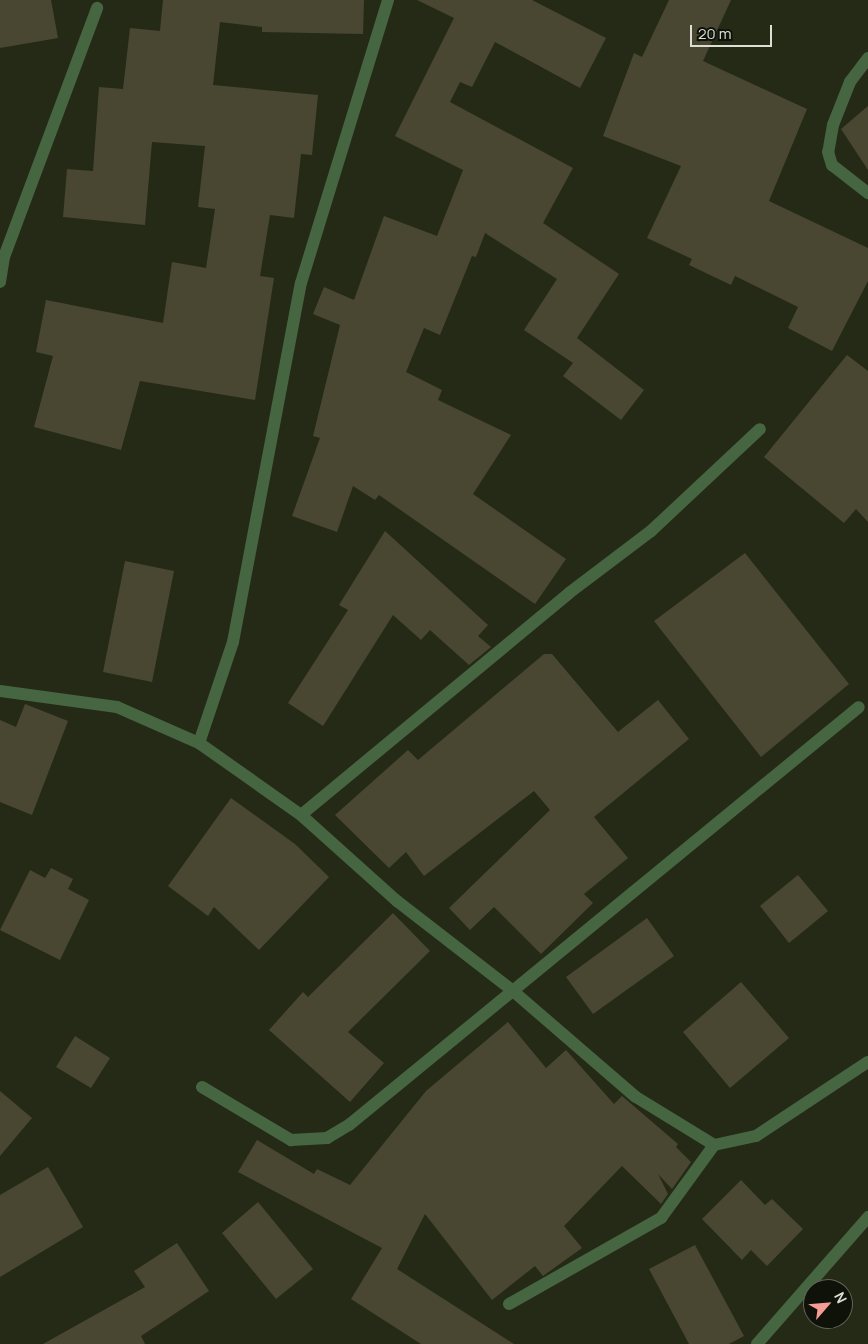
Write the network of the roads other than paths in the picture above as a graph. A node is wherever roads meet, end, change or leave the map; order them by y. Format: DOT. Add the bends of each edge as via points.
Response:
graph roads {
  1 [pos="388,0"];
  2 [pos="97,8"];
  3 [pos="868,58"];
  4 [pos="868,193"];
  5 [pos="0,282"];
  6 [pos="760,429"];
  7 [pos="0,691"];
  8 [pos="859,707"];
  9 [pos="200,743"];
  10 [pos="301,815"];
  11 [pos="513,992"];
  12 [pos="868,1062"];
  13 [pos="202,1087"];
  14 [pos="714,1144"];
  15 [pos="868,1217"];
  16 [pos="509,1304"];
  17 [pos="757,1344"];
  1 -- 9 [label="street" via="301,283 233,642"];
  2 -- 5 [label="street" via="4,257"];
  3 -- 4 [label="street" via="850,82 833,125 828,152 832,165"];
  6 -- 10 [label="street" via="651,531 569,594"];
  7 -- 9 [label="street" via="117,707"];
  8 -- 11 [label="street"];
  9 -- 10 [label="street"];
  10 -- 11 [label="street" via="397,900"];
  11 -- 13 [label="street" via="350,1125 327,1138 291,1140"];
  11 -- 14 [label="street" via="636,1097"];
  12 -- 14 [label="street" via="756,1136"];
  14 -- 16 [label="street" via="661,1218"];
  15 -- 17 [label="street"];
}
